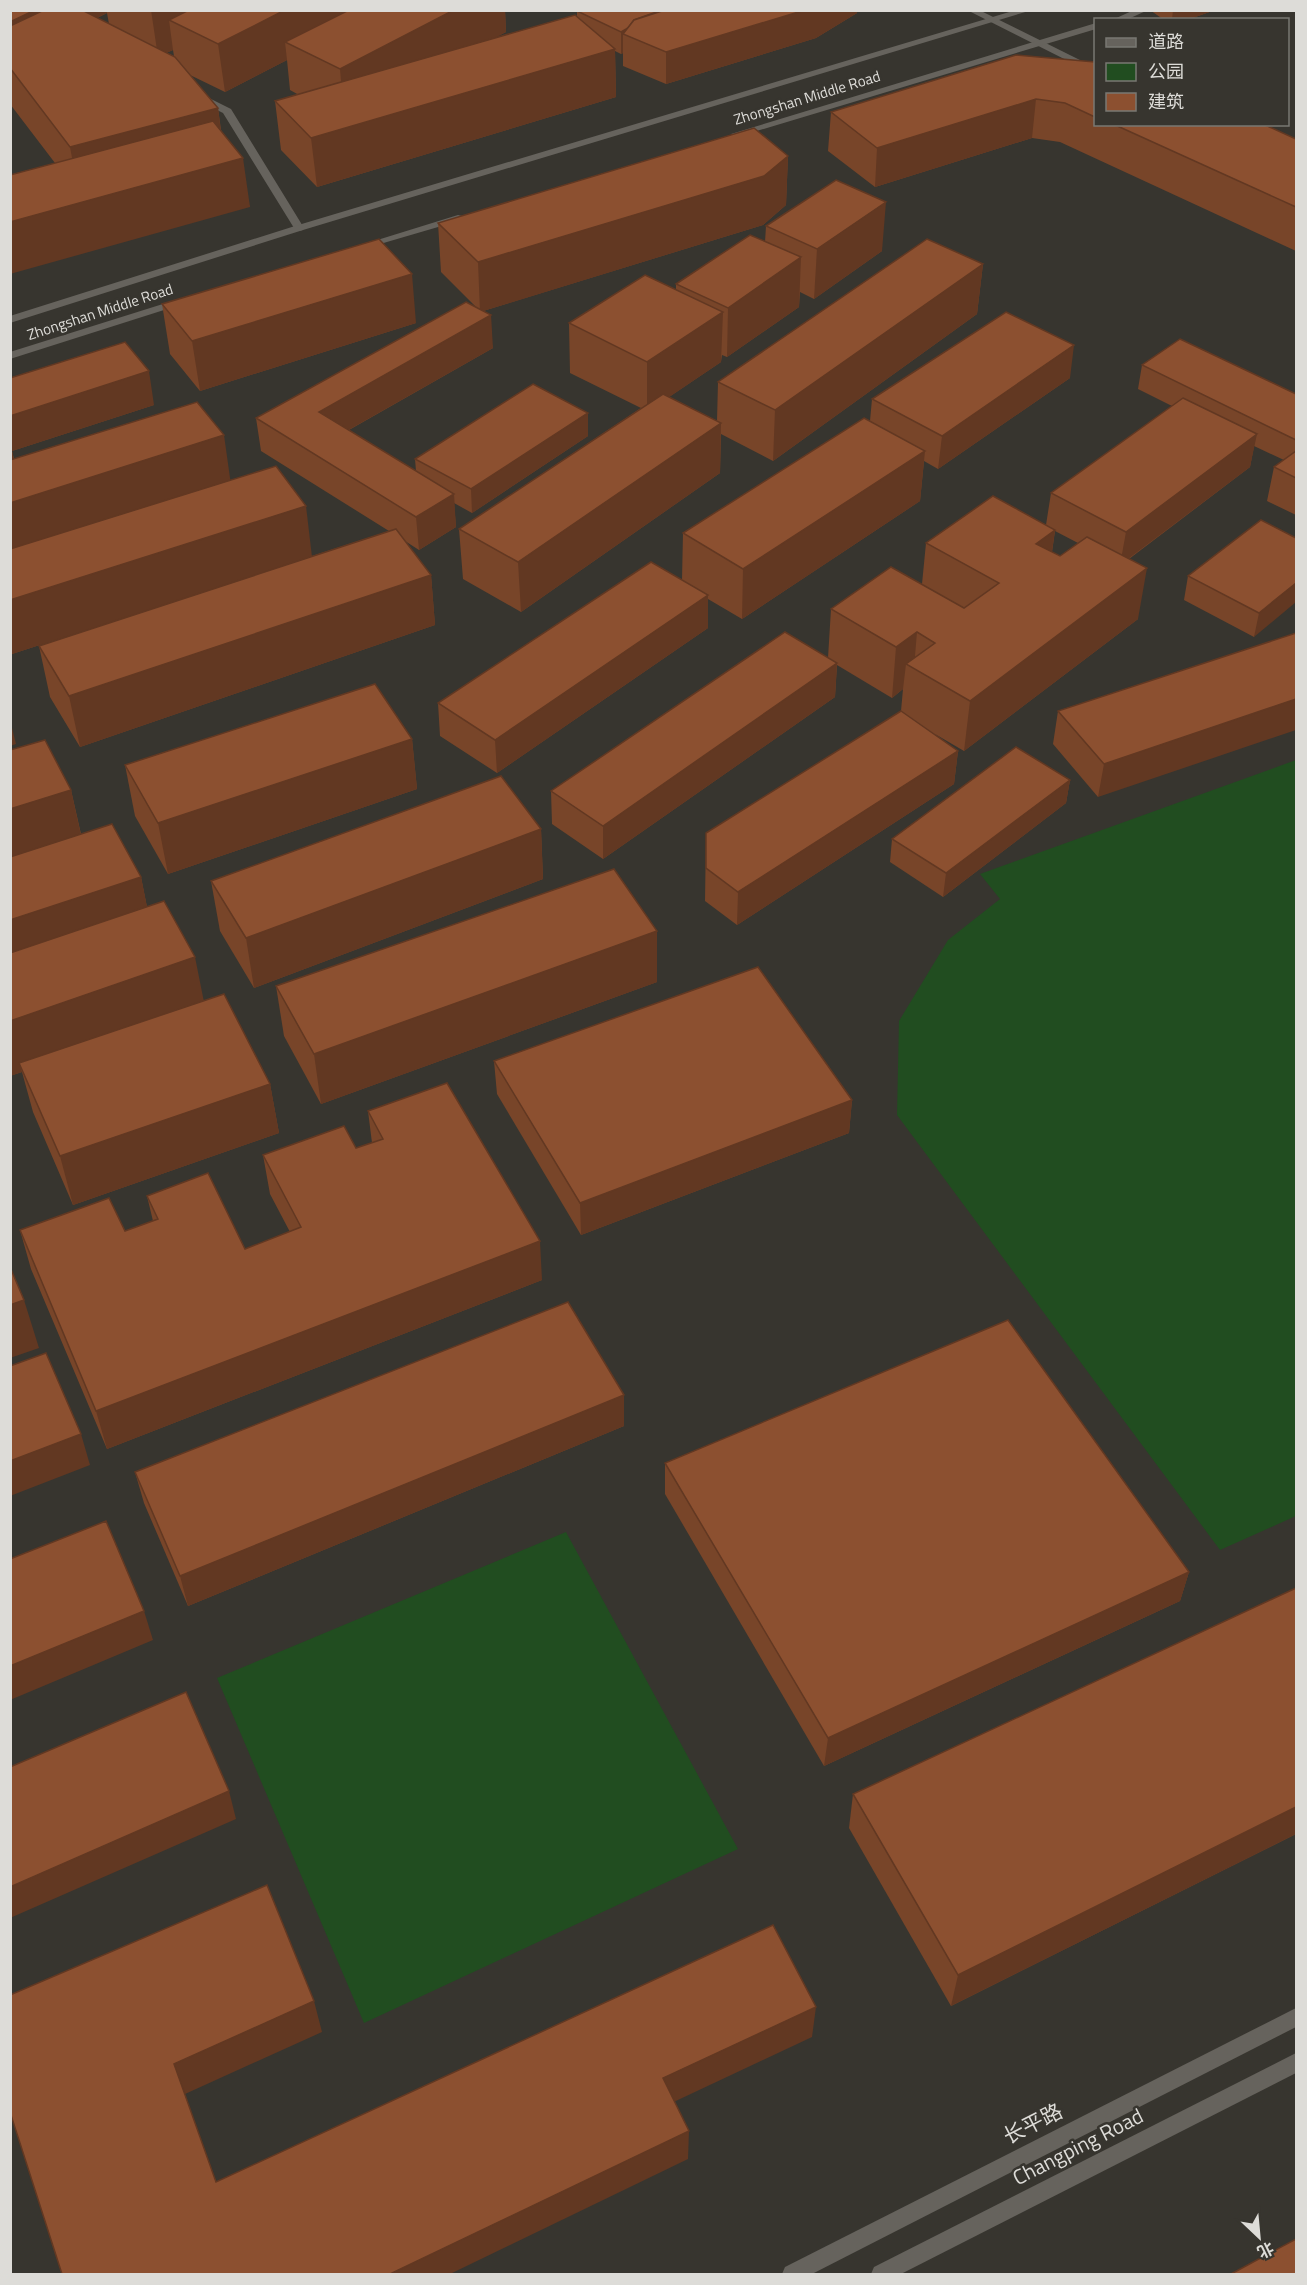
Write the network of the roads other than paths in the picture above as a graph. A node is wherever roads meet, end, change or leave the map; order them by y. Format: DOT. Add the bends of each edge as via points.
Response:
graph roads {
  1 [pos="971,10"];
  2 [pos="1028,10"];
  3 [pos="1144,10"];
  4 [pos="1122,18"];
  5 [pos="993,22"];
  6 [pos="1094,26"];
  7 [pos="1037,45"];
  8 [pos="1094,72"];
  9 [pos="185,90"];
  10 [pos="722,138"];
  11 [pos="473,213"];
  12 [pos="299,228"];
  13 [pos="348,251"];
  14 [pos="189,299"];
  15 [pos="10,320"];
  16 [pos="10,356"];
  17 [pos="1296,2017"];
  18 [pos="1296,2063"];
  19 [pos="792,2274"];
  20 [pos="881,2274"];
  1 -- 5 [label="main road"];
  2 -- 5 [label="main road, Zhongshan Middle Road"];
  3 -- 4 [label="main road"];
  5 -- 7 [label="main road"];
  5 -- 12 [label="main road, Zhongshan Middle Road"];
  6 -- 7 [label="main road, Zhongshan Middle Road"];
  7 -- 8 [label="main road"];
  7 -- 10 [label="main road, Zhongshan Middle Road"];
  9 -- 12 [label="main road" via="227,111"];
  11 -- 13 [label="main road"];
  12 -- 15 [label="main road, Zhongshan Middle Road"];
  14 -- 16 [label="main road, Zhongshan Middle Road"];
  17 -- 19 [label="main road, 长平路"];
  18 -- 20 [label="main road, Changping Road"];
}
